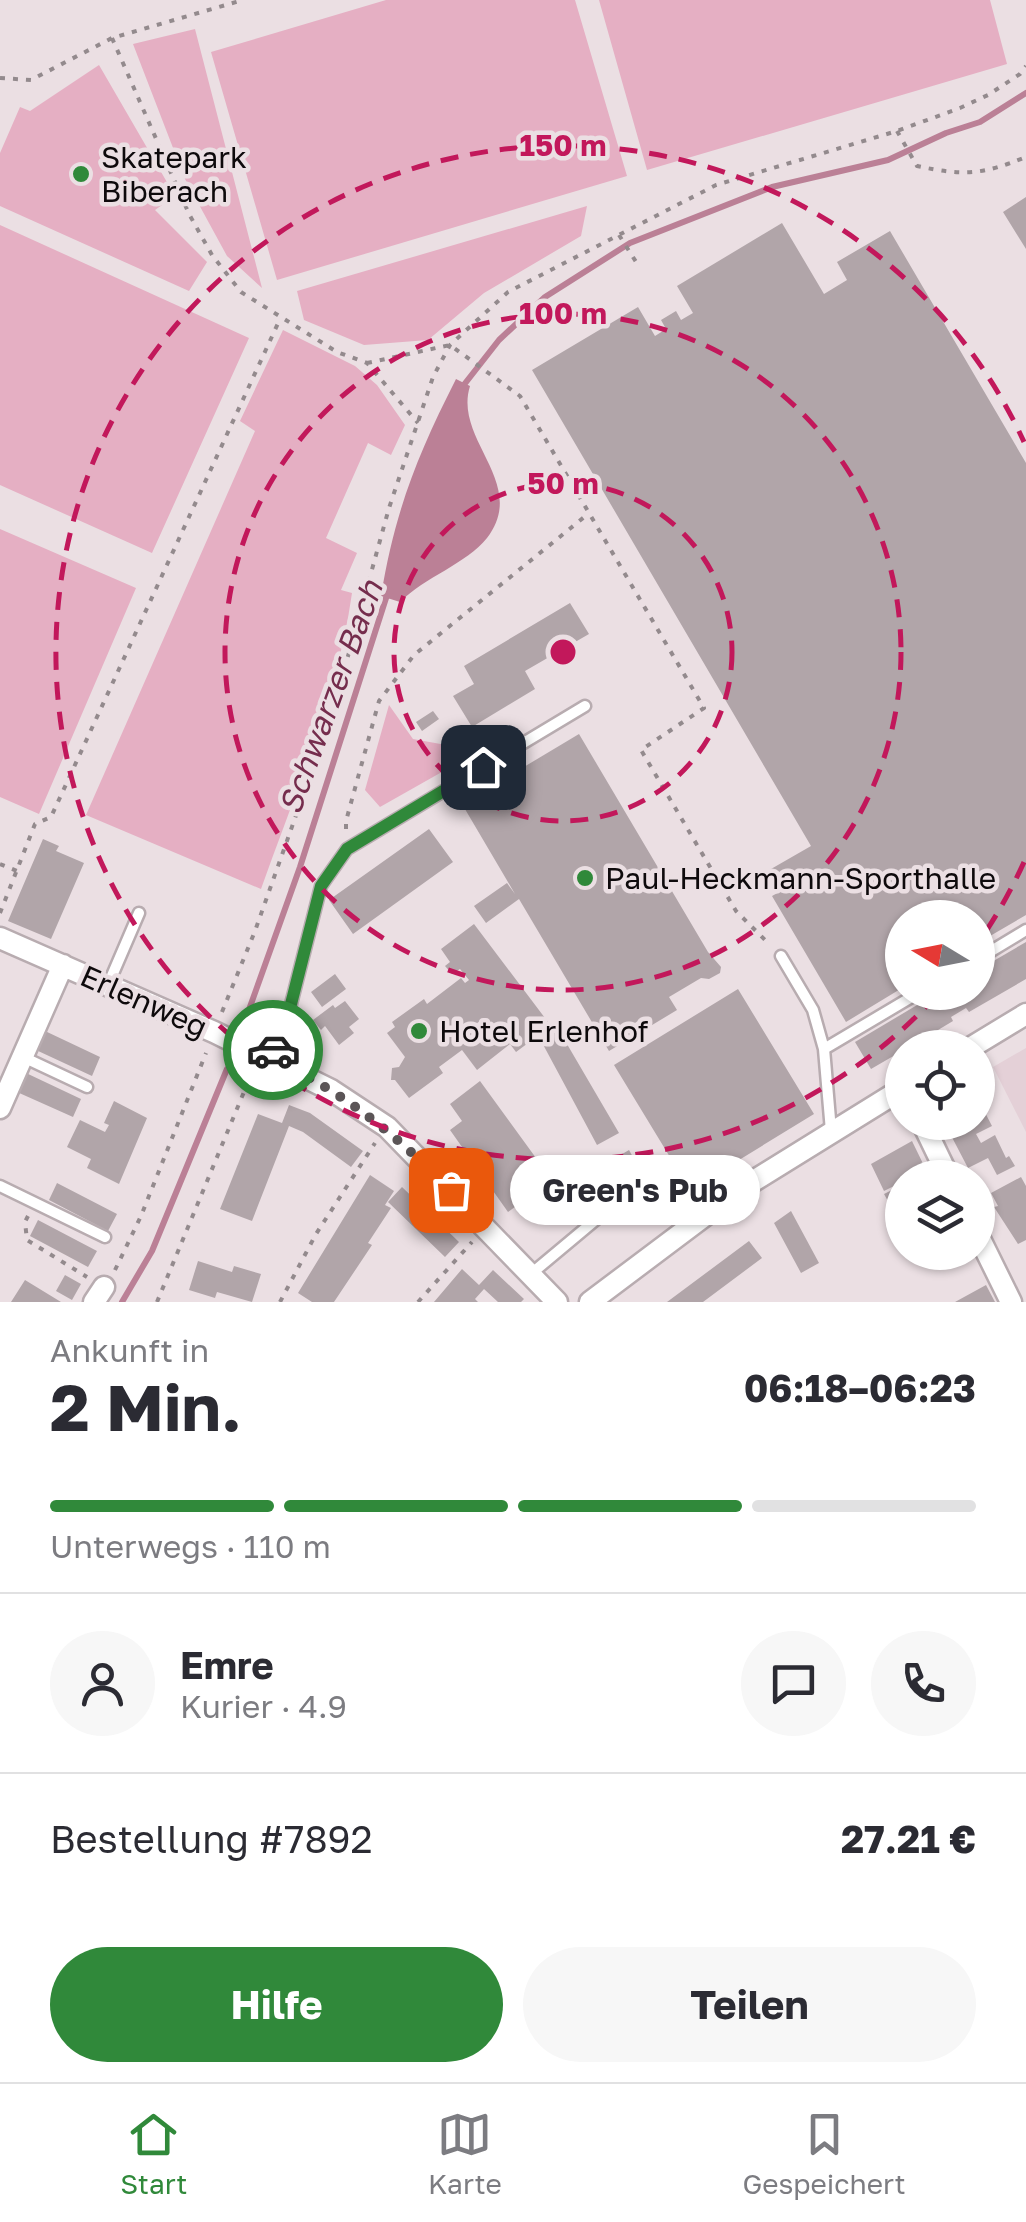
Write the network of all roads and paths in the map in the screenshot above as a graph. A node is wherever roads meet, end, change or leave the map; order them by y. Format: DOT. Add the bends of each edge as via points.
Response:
graph roads {
  1 [pos="243,0"];
  2 [pos="112,38"];
  3 [pos="1026,66"];
  4 [pos="0,78"];
  5 [pos="896,131"];
  6 [pos="1026,157"];
  7 [pos="177,184"];
  8 [pos="150,194"];
  9 [pos="618,235"];
  10 [pos="638,265"];
  11 [pos="280,319"];
  12 [pos="450,345"];
  13 [pos="368,363"];
  14 [pos="418,423"];
  15 [pos="588,514"];
  16 [pos="585,706"];
  17 [pos="347,849"];
  18 [pos="0,864"];
  19 [pos="17,870"];
  20 [pos="139,912"];
  21 [pos="0,914"];
  22 [pos="1026,930"];
  23 [pos="0,938"];
  24 [pos="995,949"];
  25 [pos="781,956"];
  26 [pos="63,964"];
  27 [pos="108,985"];
  28 [pos="890,1010"];
  29 [pos="1026,1014"];
  30 [pos="214,1032"];
  31 [pos="995,1033"];
  32 [pos="824,1049"];
  33 [pos="264,1056"];
  34 [pos="22,1057"];
  35 [pos="87,1086"];
  36 [pos="885,1099"];
  37 [pos="0,1108"];
  38 [pos="386,1128"];
  39 [pos="831,1131"];
  40 [pos="586,1174"];
  41 [pos="0,1186"];
  42 [pos="35,1203"];
  43 [pos="486,1226"];
  44 [pos="105,1238"];
  45 [pos="995,1270"];
  46 [pos="532,1273"];
  47 [pos="99,1295"];
  48 [pos="556,1301"];
  49 [pos="157,1302"];
  50 [pos="280,1302"];
  51 [pos="418,1302"];
  52 [pos="590,1302"];
  53 [pos="1011,1302"];
  1 -- 2 [label="path"];
  2 -- 4 [label="path" via="31,80"];
  2 -- 7 [label="path"];
  3 -- 5 [label="path" via="988,95"];
  5 -- 6 [label="path" via="917,166 959,175"];
  5 -- 9 [label="path" via="716,184"];
  7 -- 8 [label="path"];
  7 -- 11 [label="path" via="212,255 241,292"];
  9 -- 10 [label="path"];
  9 -- 12 [label="path" via="508,292"];
  11 -- 13 [label="path"];
  11 -- 19 [label="path" via="50,817 35,824"];
  12 -- 13 [label="path"];
  12 -- 14 [label="path"];
  12 -- 15 [label="path" via="520,396"];
  13 -- 14 [label="path"];
  14 -- 30 [label="path" via="332,714"];
  15 -- 17 [label="path" via="414,656 379,701 346,820"];
  15 -- 25 [label="path" via="704,708 641,750 736,911"];
  16 -- 17 [label="lane"];
  17 -- 33 [label="lane" via="321,886 289,1012"];
  18 -- 19 [label="path"];
  19 -- 21 [label="path"];
  20 -- 27 [label="lane"];
  22 -- 24 [label="lane"];
  23 -- 26 [label="street, Erlenweg"];
  25 -- 32 [label="lane" via="812,1010"];
  26 -- 27 [label="street, Erlenweg"];
  26 -- 34 [label="street"];
  27 -- 30 [label="street, Erlenweg"];
  28 -- 32 [label="lane"];
  29 -- 31 [label="street"];
  30 -- 33 [label="street, Erlenweg"];
  30 -- 47 [label="path" via="142,1216"];
  32 -- 39 [label="lane"];
  33 -- 38 [label="street, Erlenweg"];
  33 -- 49 [label="path"];
  34 -- 35 [label="lane"];
  34 -- 37 [label="street"];
  36 -- 39 [label="street"];
  38 -- 43 [label="street, Erlenweg"];
  38 -- 50 [label="path"];
  39 -- 52 [label="street" via="739,1190"];
  40 -- 46 [label="lane" via="611,1207"];
  41 -- 42 [label="lane"];
  42 -- 44 [label="lane"];
  42 -- 47 [label="path" via="24,1222 27,1240"];
  43 -- 46 [label="street, Erlenweg"];
  43 -- 51 [label="path"];
  45 -- 53 [label="street"];
  46 -- 48 [label="street, Erlenweg"];
}
